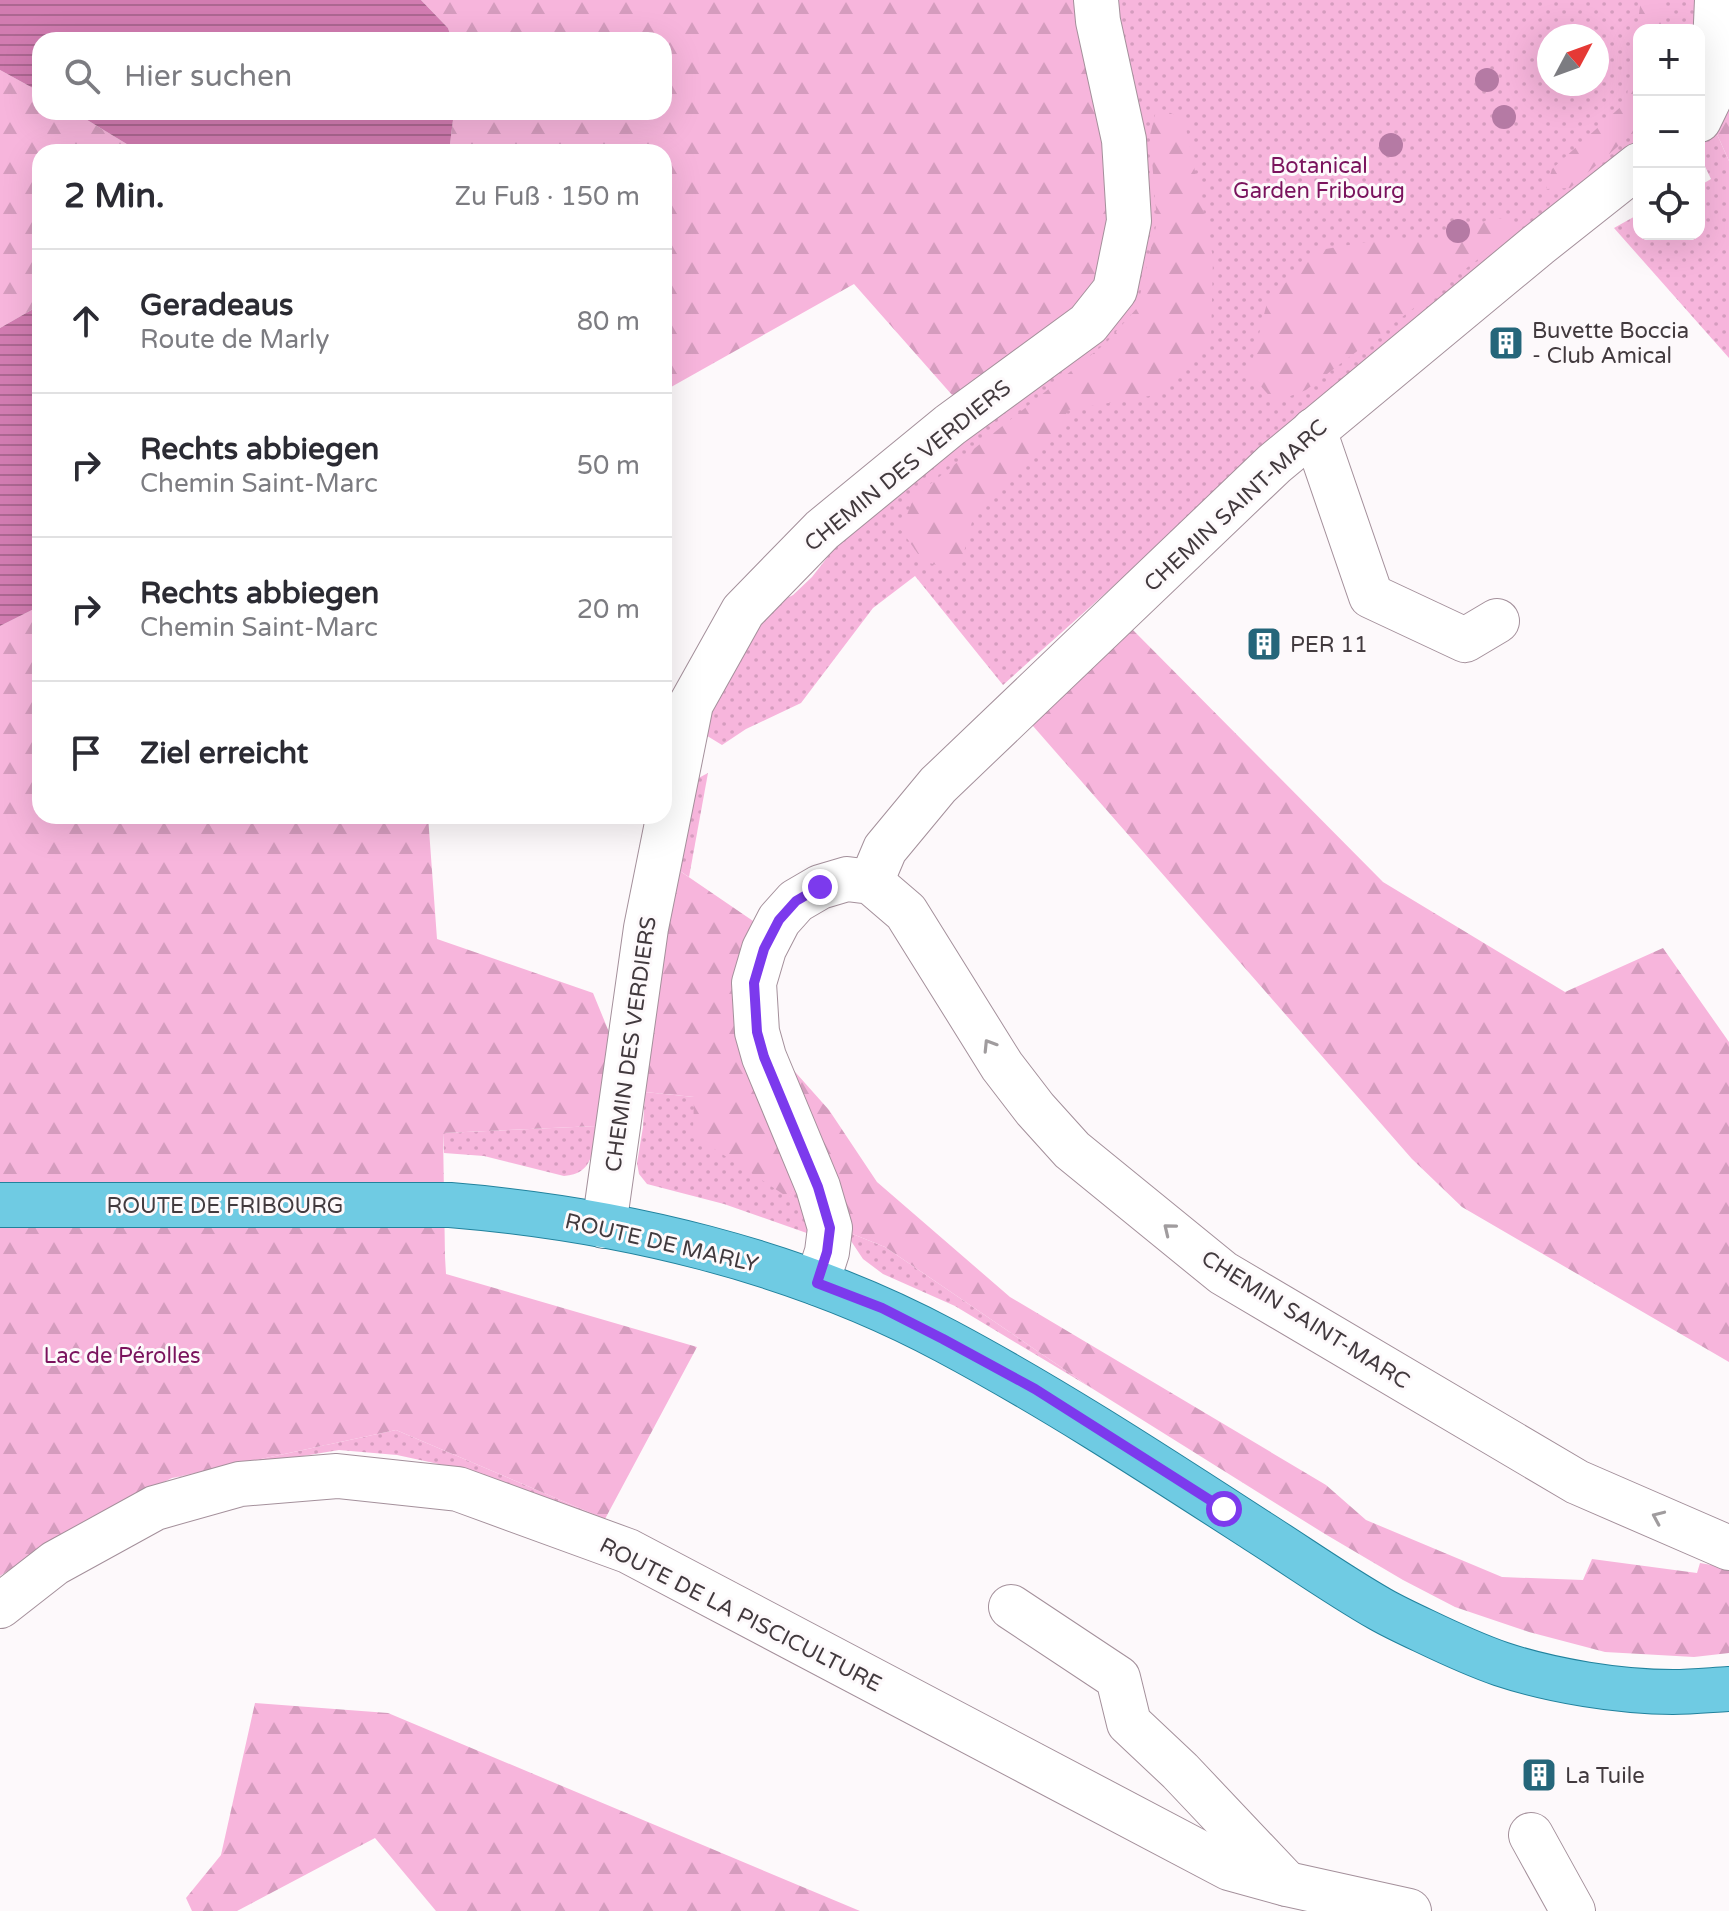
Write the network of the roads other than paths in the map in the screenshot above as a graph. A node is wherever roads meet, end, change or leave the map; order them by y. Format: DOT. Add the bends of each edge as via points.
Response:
graph roads {
  1 [pos="1096,0"];
  2 [pos="1717,0"];
  3 [pos="1705,108"];
  4 [pos="1635,168"];
  5 [pos="1314,430"];
  6 [pos="1497,621"];
  7 [pos="672,799"];
  8 [pos="667,824"];
  9 [pos="871,882"];
  10 [pos="0,1205"];
  11 [pos="450,1205"];
  12 [pos="604,1226"];
  13 [pos="817,1283"];
  14 [pos="1729,1548"];
  15 [pos="0,1606"];
  16 [pos="1011,1607"];
  17 [pos="1729,1689"];
  18 [pos="1531,1835"];
  19 [pos="1287,1884"];
  20 [pos="1409,1911"];
  21 [pos="1573,1911"];
  1 -- 7 [label="street, CHEMIN DES VERDIERS" via="1124,140 1129,221 1115,290 1088,324 950,425 822,530 743,611 691,704"];
  2 -- 3 [label="street" via="1713,91"];
  4 -- 5 [label="street, CHEMIN SAINT-MARC"];
  5 -- 6 [label="street" via="1371,596 1465,640"];
  5 -- 9 [label="street, CHEMIN SAINT-MARC" via="938,785 885,849"];
  8 -- 12 [label="street, CHEMIN DES VERDIERS" via="646,928"];
  9 -- 13 [label="street" via="847,879 796,901 764,949 754,983 764,1057 830,1228"];
  14 -- 9 [label="street, CHEMIN SAINT-MARC, one-way" via="1577,1482 1223,1273 1072,1150 1044,1120 1002,1066 906,912"];
  10 -- 11 [label="main road, ROUTE DE FRIBOURG"];
  11 -- 12 [label="main road, ROUTE DE MARLY" via="518,1210"];
  12 -- 13 [label="main road, ROUTE DE MARLY" via="680,1242"];
  13 -- 17 [label="main road, ROUTE DE MARLY" via="882,1308 1035,1389 1381,1610 1460,1648 1545,1676 1608,1687"];
  15 -- 19 [label="street, ROUTE DE LA PISCICULTURE" via="55,1563 155,1508 240,1484 337,1476 458,1489 628,1551 1229,1868"];
  16 -- 19 [label="street" via="1118,1678 1129,1723"];
  18 -- 21 [label="street"];
  19 -- 20 [label="street, ROUTE DE LA PISCICULTURE"];
}
